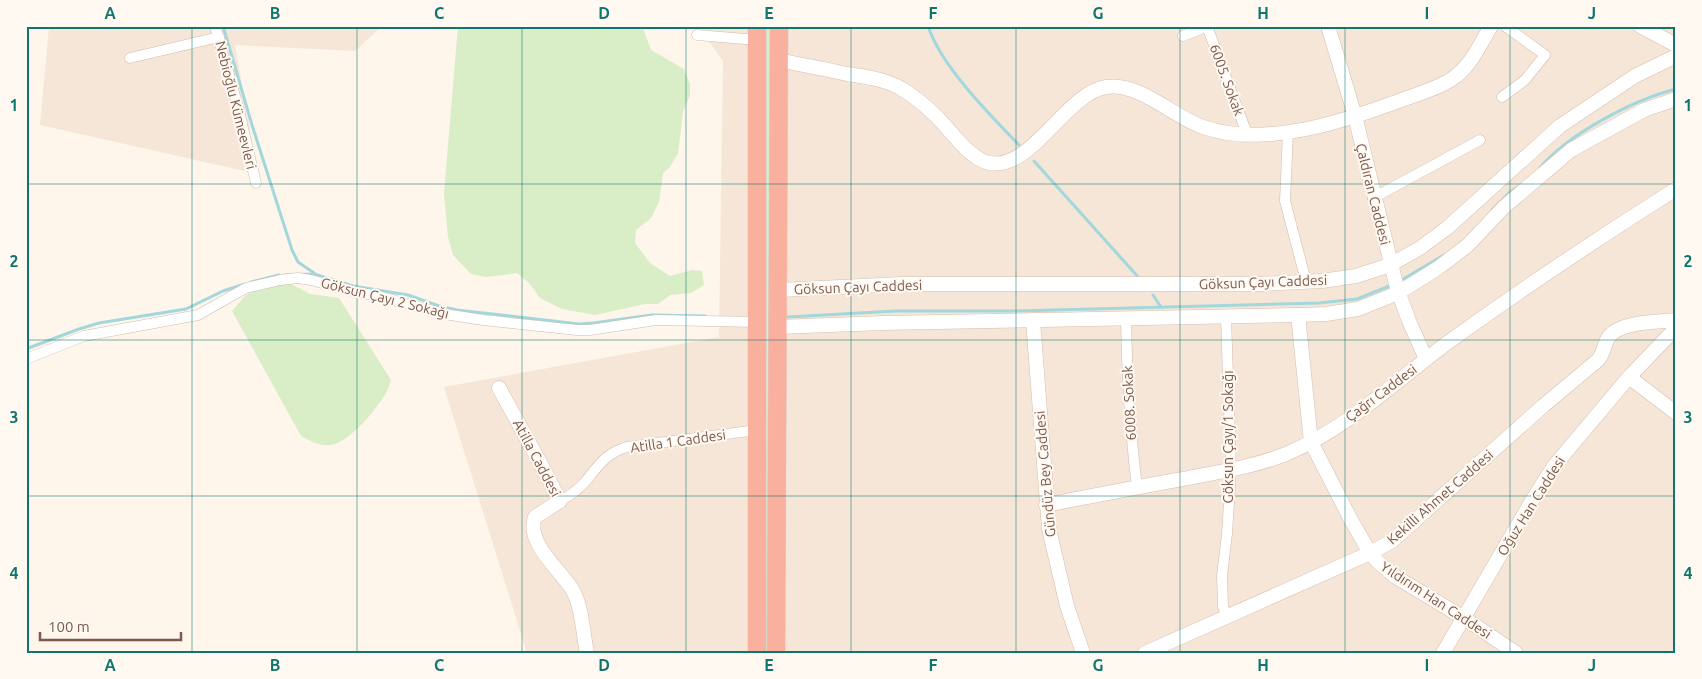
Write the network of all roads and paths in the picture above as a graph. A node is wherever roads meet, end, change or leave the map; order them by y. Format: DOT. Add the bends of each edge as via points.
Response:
graph roads {
  1 [pos="779,26"];
  2 [pos="1208,26"];
  3 [pos="1328,26"];
  4 [pos="1491,26"];
  5 [pos="1505,26"];
  6 [pos="1640,26"];
  7 [pos="217,31"];
  8 [pos="757,33"];
  9 [pos="698,35"];
  10 [pos="1183,36"];
  11 [pos="1676,45"];
  12 [pos="1676,56"];
  13 [pos="130,58"];
  14 [pos="779,60"];
  15 [pos="1502,97"];
  16 [pos="1676,98"];
  17 [pos="1355,116"];
  18 [pos="1288,132"];
  19 [pos="1247,134"];
  20 [pos="1480,140"];
  21 [pos="256,183"];
  22 [pos="1676,189"];
  23 [pos="1373,198"];
  24 [pos="1392,269"];
  25 [pos="1306,281"];
  26 [pos="779,290"];
  27 [pos="1398,291"];
  28 [pos="1298,315"];
  29 [pos="1226,316"];
  30 [pos="1126,318"];
  31 [pos="1033,320"];
  32 [pos="1676,320"];
  33 [pos="758,322"];
  34 [pos="778,327"];
  35 [pos="1676,328"];
  36 [pos="26,359"];
  37 [pos="1426,359"];
  38 [pos="1629,377"];
  39 [pos="499,388"];
  40 [pos="1676,413"];
  41 [pos="757,430"];
  42 [pos="1311,442"];
  43 [pos="1231,470"];
  44 [pos="1137,487"];
  45 [pos="560,501"];
  46 [pos="1046,505"];
  47 [pos="1370,553"];
  48 [pos="1227,618"];
  49 [pos="1464,618"];
  50 [pos="587,653"];
  51 [pos="757,653"];
  52 [pos="776,653"];
  53 [pos="1083,653"];
  54 [pos="1145,653"];
  55 [pos="1443,653"];
  56 [pos="1516,653"];
  1 -- 14 [label="highway"];
  2 -- 10 [label="street"];
  2 -- 19 [label="street, 6005. Sokak"];
  3 -- 17 [label="street, Çaldıran Caddesi"];
  4 -- 17 [label="street" via="1462,72 1454,78"];
  5 -- 15 [label="street" via="1546,55 1525,80"];
  6 -- 11 [label="street"];
  7 -- 13 [label="street"];
  7 -- 21 [label="street, Nebioğlu Kümeevleri"];
  8 -- 9 [label="street"];
  8 -- 33 [label="highway"];
  12 -- 24 [label="street, Göksun Çayı Caddesi" via="1636,76 1574,116 1447,228"];
  14 -- 19 [label="street" via="874,79 900,88 926,106 970,152 990,163 1021,154 1089,94 1107,87 1138,93 1204,128"];
  14 -- 26 [label="highway"];
  16 -- 27 [label="street" via="1644,110 1570,150 1453,257"];
  17 -- 18 [label="street"];
  17 -- 23 [label="street, Çaldıran Caddesi"];
  18 -- 19 [label="street"];
  18 -- 25 [label="street" via="1285,200"];
  20 -- 23 [label="street"];
  22 -- 37 [label="street, Çağrı Caddesi" via="1545,273"];
  23 -- 24 [label="street, Çaldıran Caddesi"];
  24 -- 25 [label="street, Göksun Çayı Caddesi"];
  24 -- 27 [label="street, Çaldıran Caddesi"];
  25 -- 26 [label="street, Göksun Çayı Caddesi" via="902,284"];
  26 -- 34 [label="highway"];
  27 -- 28 [label="street" via="1358,309"];
  27 -- 37 [label="street, Çaldıran Caddesi"];
  28 -- 29 [label="street"];
  28 -- 42 [label="street, Yıldırım Han Caddesi"];
  29 -- 30 [label="street"];
  29 -- 43 [label="street, Göksun Çayı/1 Sokağı"];
  30 -- 31 [label="street"];
  30 -- 44 [label="street, 6008. Sokak" via="1127,387"];
  31 -- 34 [label="street"];
  31 -- 46 [label="street, Gündüz Bey Caddesi"];
  32 -- 47 [label="street, Kekilli Ahmet Caddesi" via="1634,324 1612,334 1598,360 1392,541"];
  33 -- 36 [label="street, Göksun Çayı 2 Sokağı" via="656,320 590,330 568,329 444,314 298,278 246,288 198,315 84,336"];
  33 -- 41 [label="highway"];
  34 -- 52 [label="highway"];
  35 -- 38 [label="street, Oğuz Han Caddesi"];
  37 -- 42 [label="street, Çağrı Caddesi" via="1366,406"];
  38 -- 40 [label="street"];
  38 -- 49 [label="street, Oğuz Han Caddesi" via="1554,466"];
  39 -- 45 [label="street, Atilla Caddesi"];
  41 -- 45 [label="street, Atilla 1 Caddesi" via="617,450 577,490"];
  41 -- 51 [label="highway"];
  42 -- 43 [label="street, Çağrı Caddesi" via="1270,460"];
  42 -- 47 [label="street, Yıldırım Han Caddesi"];
  43 -- 44 [label="street, Çağrı Caddesi"];
  43 -- 48 [label="street, Göksun Çayı/1 Sokağı" via="1222,576"];
  44 -- 46 [label="street, Çağrı Caddesi"];
  45 -- 50 [label="street, Atilla Caddesi" via="535,517 533,526 545,556 575,594"];
  46 -- 53 [label="street, Gündüz Bey Caddesi" via="1059,577"];
  47 -- 48 [label="street, Kekilli Ahmet Caddesi"];
  47 -- 49 [label="street, Yıldırım Han Caddesi" via="1396,577"];
  48 -- 54 [label="street, Kekilli Ahmet Caddesi"];
  49 -- 55 [label="street, Oğuz Han Caddesi"];
  49 -- 56 [label="street, Yıldırım Han Caddesi"];
}
